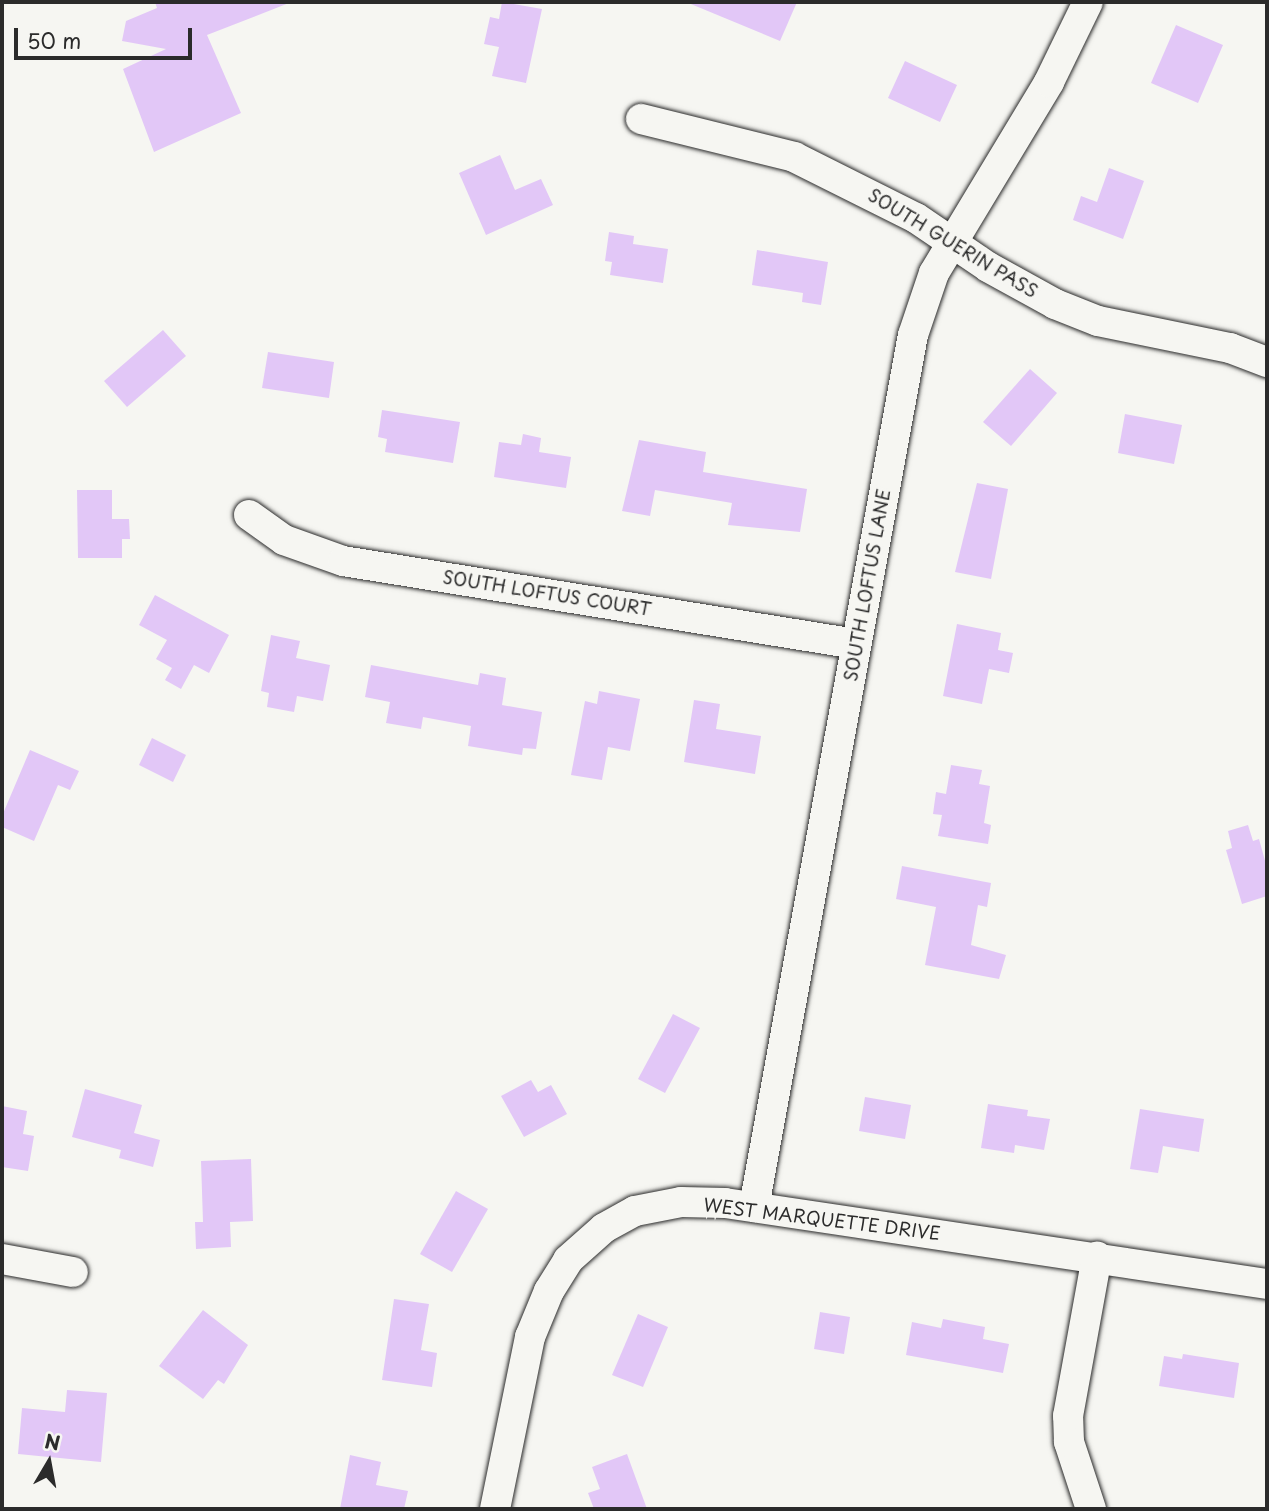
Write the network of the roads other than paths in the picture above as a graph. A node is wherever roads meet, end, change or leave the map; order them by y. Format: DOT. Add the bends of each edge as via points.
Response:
graph roads {
  1 [pos="1088,2"];
  2 [pos="641,119"];
  3 [pos="953,242"];
  4 [pos="1267,362"];
  5 [pos="249,515"];
  6 [pos="856,644"];
  7 [pos="754,1207"];
  8 [pos="1097,1257"];
  9 [pos="2,1259"];
  10 [pos="73,1272"];
  11 [pos="1267,1284"];
  12 [pos="495,1509"];
  13 [pos="1091,1509"];
  1 -- 3 [label="street, SOUTH LOFTUS LANE" via="1049,82"];
  2 -- 3 [label="street, SOUTH GUERIN PASS" via="794,157 848,180"];
  3 -- 4 [label="street, SOUTH GUERIN PASS" via="1044,298 1098,321 1230,348"];
  3 -- 6 [label="street, SOUTH LOFTUS LANE" via="934,273 913,335"];
  5 -- 6 [label="street, SOUTH LOFTUS COURT" via="284,540 343,561"];
  6 -- 7 [label="street, SOUTH LOFTUS LANE"];
  7 -- 8 [label="street, WEST MARQUETTE DRIVE"];
  7 -- 12 [label="street, WEST MARQUETTE DRIVE" via="681,1202 635,1211 604,1228 568,1260 548,1291 530,1337"];
  8 -- 11 [label="street, WEST MARQUETTE DRIVE"];
  8 -- 13 [label="street" via="1068,1416 1069,1442"];
  9 -- 10 [label="street"];
}
